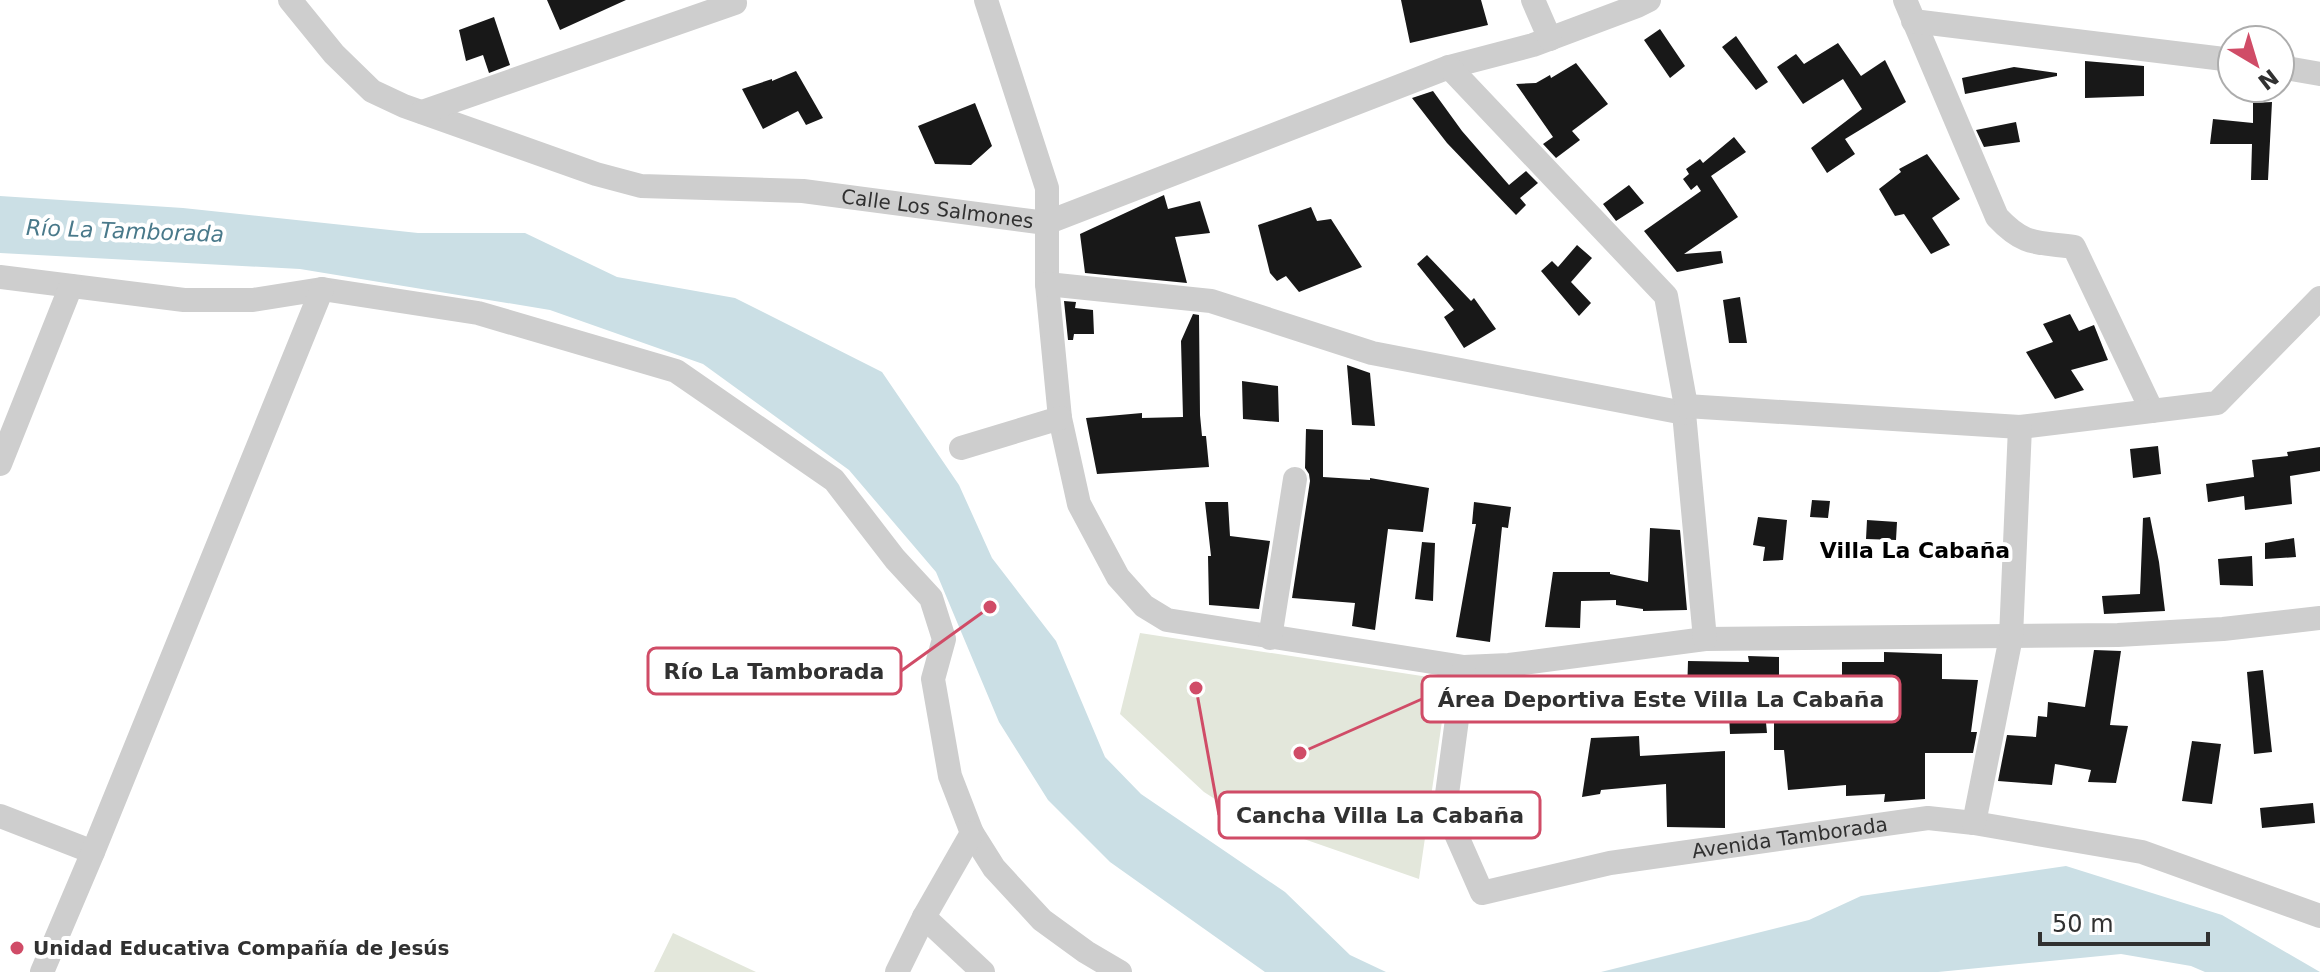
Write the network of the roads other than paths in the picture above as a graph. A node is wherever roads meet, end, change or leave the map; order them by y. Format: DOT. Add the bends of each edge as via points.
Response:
graph roads {
  1 [pos="290,0"];
  2 [pos="986,0"];
  3 [pos="1533,0"];
  4 [pos="1649,0"];
  5 [pos="735,3"];
  6 [pos="1909,10"];
  7 [pos="1550,39"];
  8 [pos="2216,58"];
  9 [pos="1449,67"];
  10 [pos="2296,70"];
  11 [pos="2320,74"];
  12 [pos="422,112"];
  13 [pos="1046,223"];
  14 [pos="0,277"];
  15 [pos="1047,284"];
  16 [pos="71,286"];
  17 [pos="322,289"];
  18 [pos="2320,298"];
  19 [pos="1685,410"];
  20 [pos="2152,411"];
  21 [pos="1060,418"];
  22 [pos="2020,427"];
  23 [pos="961,448"];
  24 [pos="0,464"];
  25 [pos="1295,479"];
  26 [pos="2320,618"];
  27 [pos="2011,637"];
  28 [pos="1270,638"];
  29 [pos="1705,639"];
  30 [pos="1464,667"];
  31 [pos="0,816"];
  32 [pos="1974,823"];
  33 [pos="972,833"];
  34 [pos="93,852"];
  35 [pos="2320,916"];
  36 [pos="924,917"];
  37 [pos="1082,962"];
  38 [pos="42,972"];
  39 [pos="897,972"];
  40 [pos="983,972"];
  41 [pos="1120,972"];
  1 -- 12 [label="street, Calle Los Salmones" via="372,91"];
  2 -- 13 [label="street" via="1047,188"];
  3 -- 7 [label="street"];
  4 -- 7 [label="street, Calle Los Salmones"];
  5 -- 12 [label="street"];
  6 -- 8 [label="street"];
  6 -- 20 [label="street" via="1997,217 2028,241 2074,247"];
  7 -- 9 [label="street, Calle Los Salmones"];
  9 -- 13 [label="street, Calle Los Salmones"];
  9 -- 19 [label="street" via="1666,296"];
  10 -- 11 [label="street"];
  12 -- 13 [label="street, Calle Los Salmones" via="641,186 803,191"];
  13 -- 15 [label="street"];
  14 -- 16 [label="street"];
  15 -- 19 [label="street" via="1211,301 1372,353"];
  15 -- 21 [label="street"];
  16 -- 17 [label="street" via="184,300 253,300"];
  16 -- 24 [label="street"];
  17 -- 33 [label="street" via="478,313 676,371 834,480 931,598 944,639 933,679 950,776"];
  17 -- 34 [label="street"];
  18 -- 20 [label="street" via="2217,403"];
  19 -- 22 [label="street"];
  19 -- 29 [label="street"];
  20 -- 22 [label="street"];
  21 -- 23 [label="street"];
  21 -- 28 [label="street" via="1079,504 1118,577 1144,606 1167,620"];
  22 -- 27 [label="street"];
  25 -- 28 [label="street"];
  26 -- 27 [label="street" via="2133,635"];
  27 -- 29 [label="street"];
  27 -- 32 [label="street"];
  28 -- 30 [label="street"];
  29 -- 30 [label="street"];
  30 -- 32 [label="street, Avenida Tamborada" via="1445,809 1482,893 1610,863 1898,822 1928,818"];
  31 -- 34 [label="street"];
  32 -- 35 [label="street, Avenida Tamborada" via="2142,852"];
  33 -- 36 [label="street"];
  33 -- 37 [label="street" via="994,868"];
  34 -- 38 [label="street"];
  36 -- 39 [label="street"];
  36 -- 40 [label="street"];
  37 -- 41 [label="street"];
}
